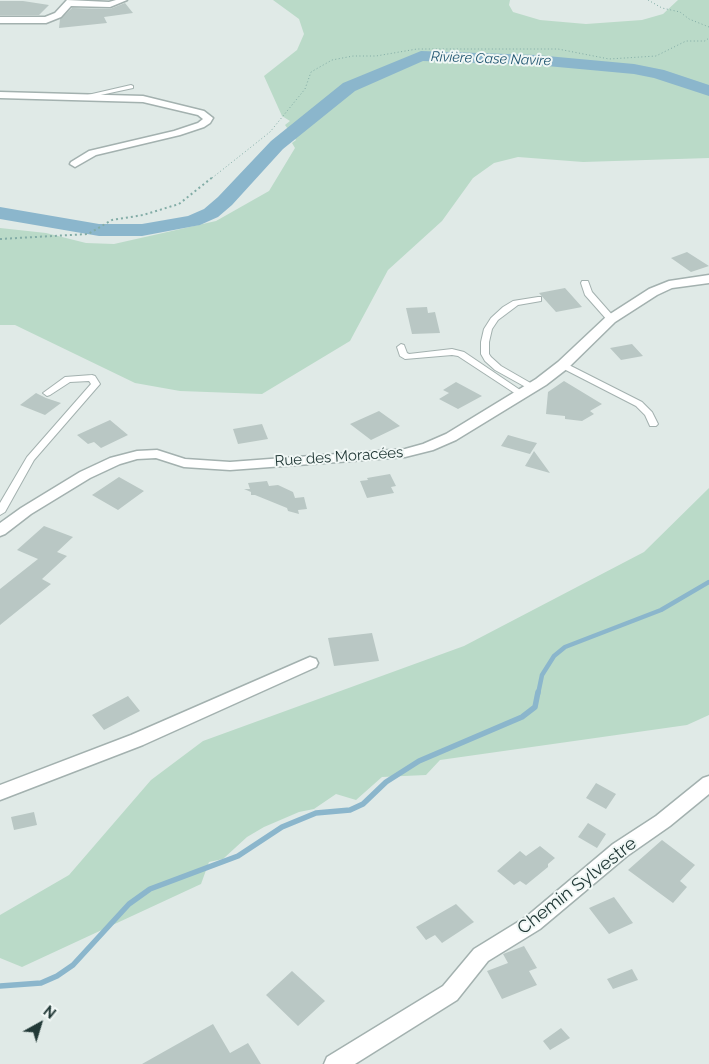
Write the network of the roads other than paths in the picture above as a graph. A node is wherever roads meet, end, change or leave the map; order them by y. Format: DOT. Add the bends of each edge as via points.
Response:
graph roads {
  1 [pos="122,0"];
  2 [pos="70,1"];
  3 [pos="0,20"];
  4 [pos="131,87"];
  5 [pos="0,95"];
  6 [pos="82,97"];
  7 [pos="75,164"];
  8 [pos="709,279"];
  9 [pos="585,283"];
  10 [pos="538,299"];
  11 [pos="611,320"];
  12 [pos="401,346"];
  13 [pos="563,365"];
  14 [pos="527,390"];
  15 [pos="47,393"];
  16 [pos="653,424"];
  17 [pos="0,512"];
  18 [pos="0,531"];
  19 [pos="310,663"];
  20 [pos="709,783"];
  21 [pos="0,793"];
  22 [pos="335,1064"];
  1 -- 2 [label="street" via="110,5"];
  2 -- 3 [label="street" via="58,15 46,20"];
  4 -- 6 [label="lane"];
  5 -- 6 [label="street"];
  6 -- 7 [label="street" via="143,99 191,110 208,118 193,128 93,153"];
  8 -- 11 [label="street, Rue des Moracées" via="661,288"];
  9 -- 11 [label="lane" via="588,293"];
  10 -- 14 [label="lane" via="516,303 506,309 495,318 485,342 488,359"];
  11 -- 13 [label="street, Rue des Moracées"];
  12 -- 14 [label="lane" via="402,354 408,357 452,352 461,354"];
  13 -- 14 [label="street, Rue des Moracées"];
  13 -- 16 [label="lane" via="639,404 650,414"];
  14 -- 18 [label="street, Rue des Moracées" via="451,436 405,453 230,466 184,463 157,454 137,455 115,461 85,476 26,511"];
  15 -- 17 [label="lane" via="68,379 92,378 96,384 30,459"];
  19 -- 21 [label="street" via="136,740"];
  20 -- 22 [label="street, Chemin Sylvestre" via="663,822 620,850 533,923 481,955 450,993"];
}
